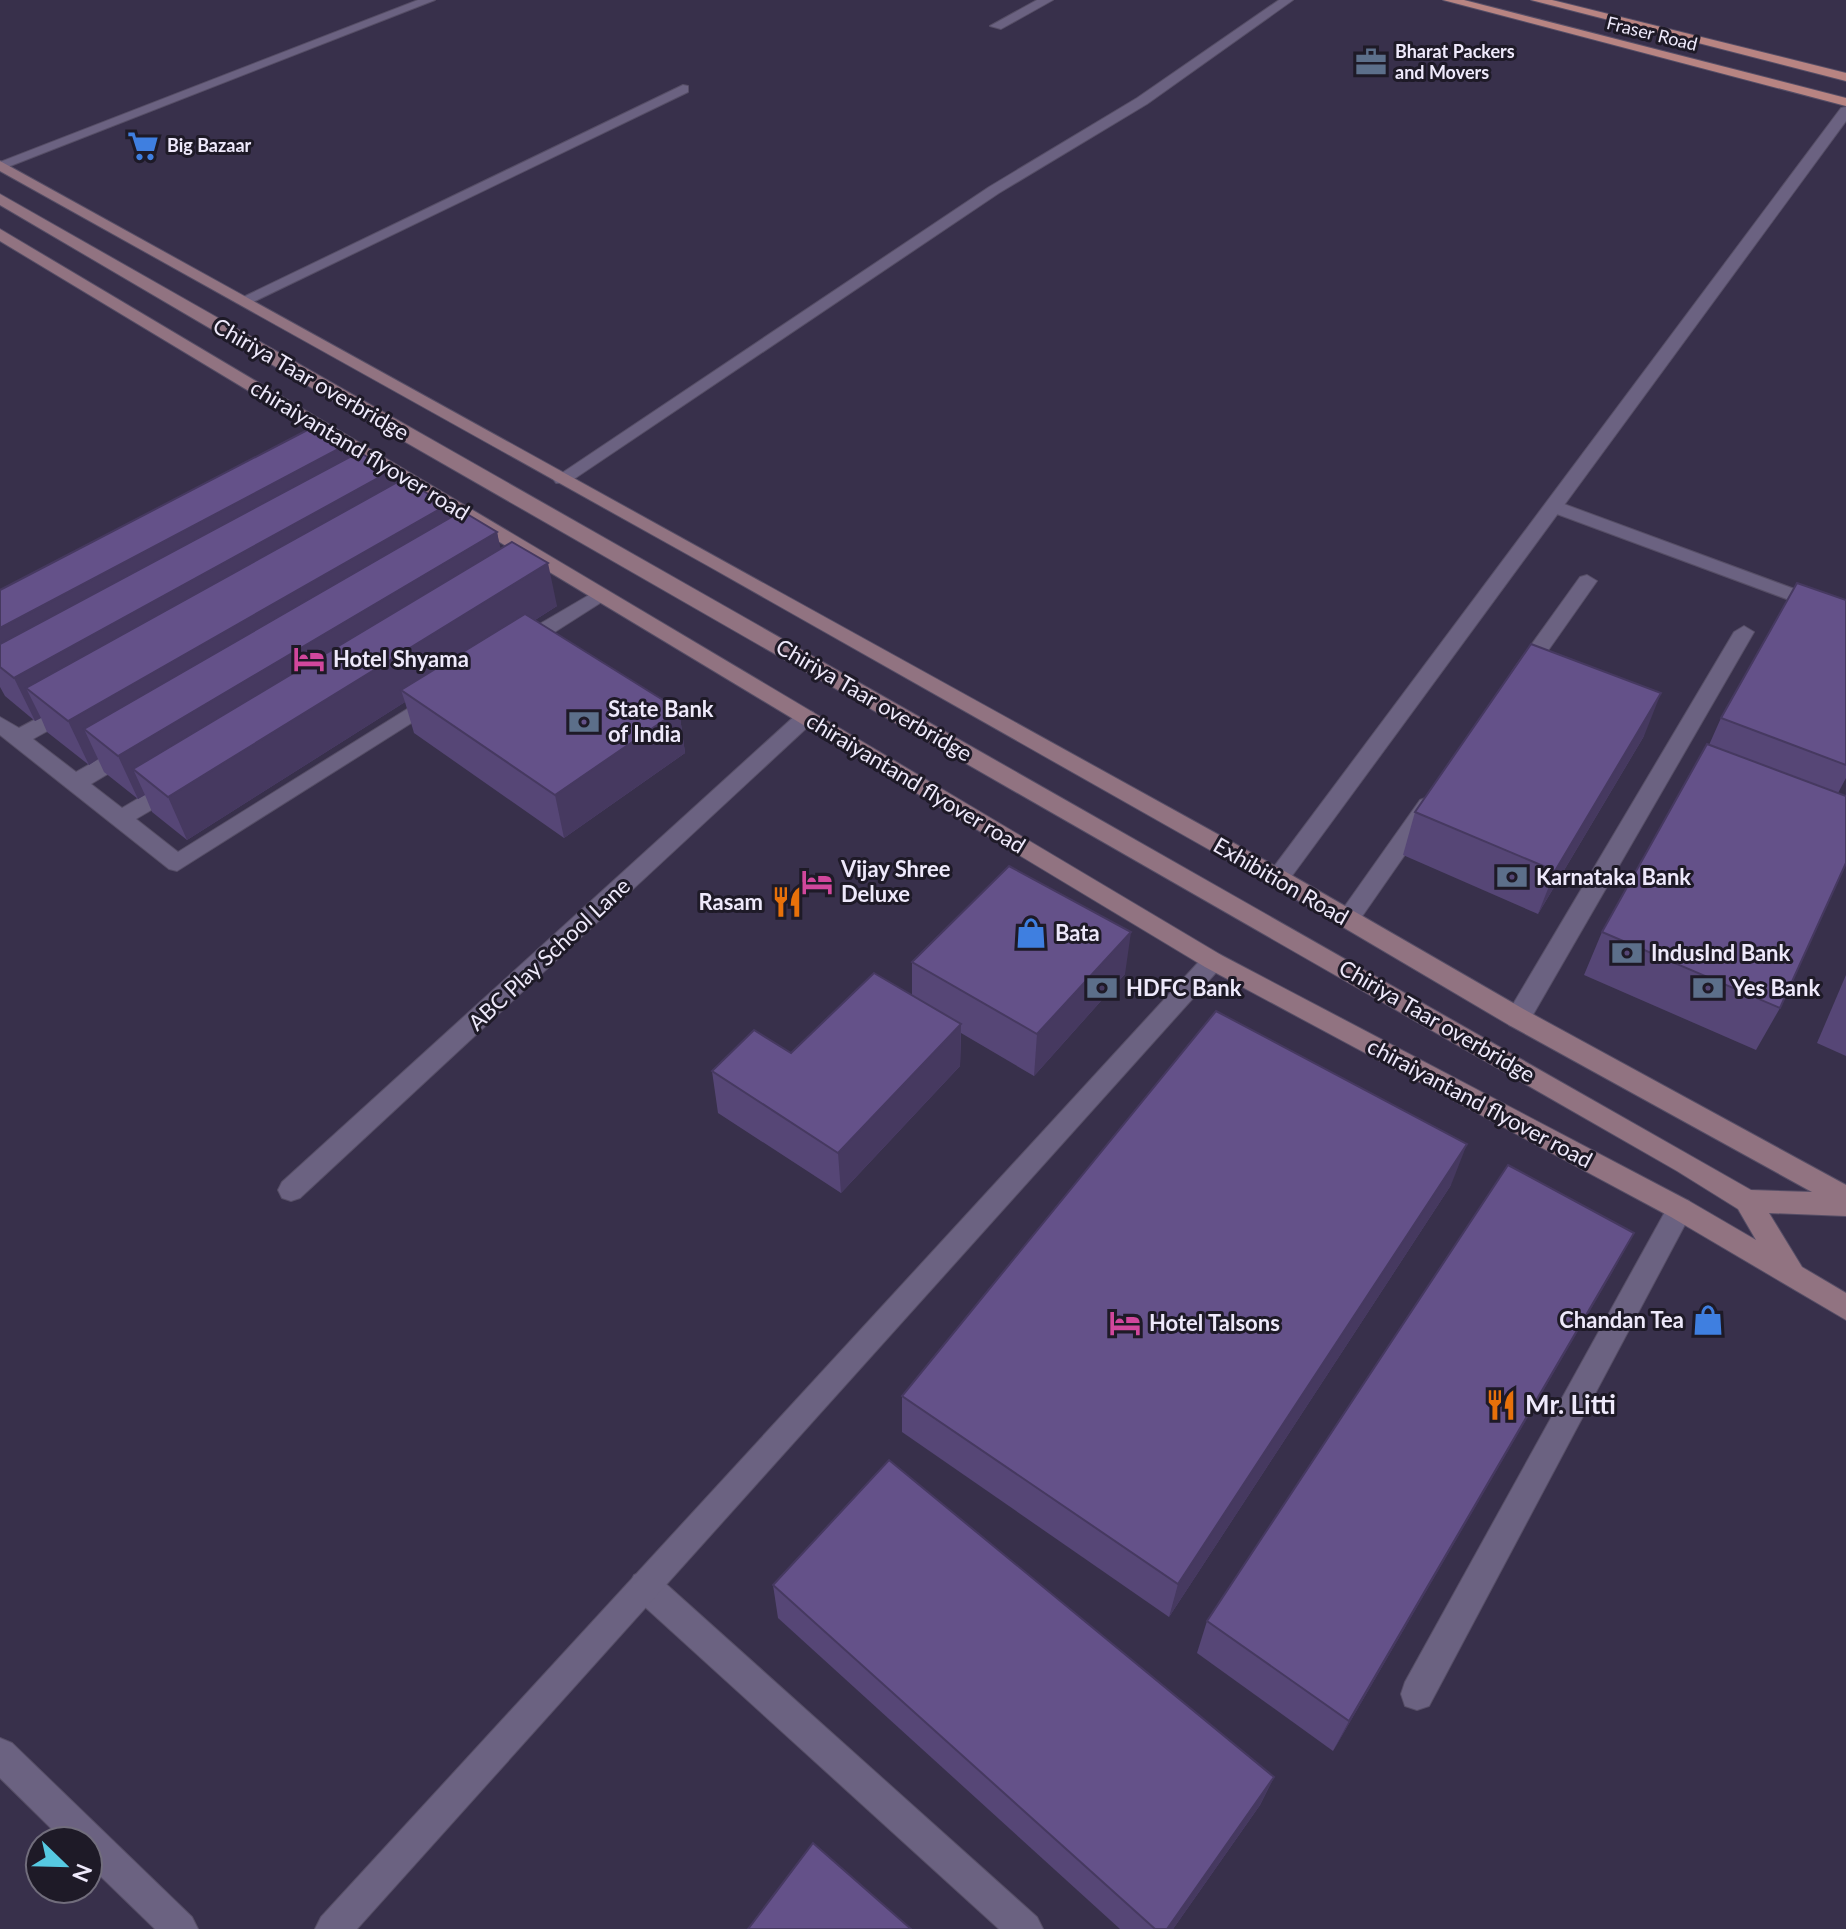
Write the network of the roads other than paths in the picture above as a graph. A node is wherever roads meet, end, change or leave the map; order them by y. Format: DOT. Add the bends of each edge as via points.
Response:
graph roads {
  1 [pos="429,0"];
  2 [pos="1047,0"];
  3 [pos="1287,0"];
  4 [pos="1449,0"];
  5 [pos="1537,0"];
  6 [pos="996,26"];
  7 [pos="1846,77"];
  8 [pos="683,89"];
  9 [pos="1846,102"];
  10 [pos="1846,111"];
  11 [pos="1,166"];
  12 [pos="0,199"];
  13 [pos="0,234"];
  14 [pos="243,301"];
  15 [pos="562,479"];
  16 [pos="1553,506"];
  17 [pos="545,561"];
  18 [pos="518,577"];
  19 [pos="1587,581"];
  20 [pos="601,594"];
  21 [pos="1846,615"];
  22 [pos="1744,632"];
  23 [pos="508,653"];
  24 [pos="455,686"];
  25 [pos="1504,698"];
  26 [pos="87,700"];
  27 [pos="806,717"];
  28 [pos="0,724"];
  29 [pos="18,738"];
  30 [pos="143,743"];
  31 [pos="187,778"];
  32 [pos="75,783"];
  33 [pos="1440,789"];
  34 [pos="120,819"];
  35 [pos="1278,878"];
  36 [pos="1348,919"];
  37 [pos="1213,961"];
  38 [pos="1518,1018"];
  39 [pos="291,1190"];
  40 [pos="1846,1198"];
  41 [pos="1747,1201"];
  42 [pos="1846,1205"];
  43 [pos="1680,1209"];
  44 [pos="1793,1279"];
  45 [pos="1846,1308"];
  46 [pos="645,1586"];
  47 [pos="1417,1694"];
  48 [pos="0,1755"];
  49 [pos="180,1929"];
  50 [pos="333,1929"];
  51 [pos="1025,1929"];
  1 -- 11 [label="street"];
  2 -- 6 [label="street"];
  3 -- 15 [label="street" via="1142,101 994,190"];
  4 -- 9 [label="main road, Fraser Road"];
  5 -- 7 [label="main road"];
  8 -- 14 [label="street"];
  10 -- 16 [label="street"];
  11 -- 14 [label="main road, Exhibition Road"];
  12 -- 41 [label="main road, Chiriya Taar overbridge"];
  13 -- 17 [label="main road, chiraiyantand flyover road" via="491,537"];
  14 -- 15 [label="main road, Exhibition Road"];
  15 -- 35 [label="main road, Exhibition Road"];
  16 -- 21 [label="street"];
  16 -- 35 [label="street"];
  17 -- 18 [label="street"];
  17 -- 20 [label="main road, chiraiyantand flyover road"];
  19 -- 25 [label="street"];
  20 -- 23 [label="street"];
  20 -- 27 [label="main road, chiraiyantand flyover road"];
  22 -- 38 [label="street"];
  24 -- 34 [label="street" via="177,863"];
  26 -- 29 [label="street"];
  27 -- 37 [label="main road, chiraiyantand flyover road"];
  27 -- 39 [label="street, ABC Play School Lane"];
  28 -- 29 [label="street"];
  29 -- 32 [label="street"];
  30 -- 32 [label="street"];
  31 -- 34 [label="street"];
  32 -- 34 [label="street"];
  33 -- 36 [label="street"];
  35 -- 36 [label="main road, Exhibition Road"];
  36 -- 38 [label="main road, Exhibition Road"];
  37 -- 43 [label="main road, chiraiyantand flyover road"];
  37 -- 46 [label="street"];
  38 -- 40 [label="main road, Exhibition Road"];
  41 -- 42 [label="main road, Chiriya Taar overbridge"];
  41 -- 44 [label="main road, Chiriya Taar overbridge"];
  43 -- 44 [label="main road, chiraiyantand flyover road"];
  43 -- 47 [label="street"];
  44 -- 45 [label="main road, chiraiyantand flyover road"];
  46 -- 50 [label="street"];
  46 -- 51 [label="street"];
  48 -- 49 [label="street"];
}
